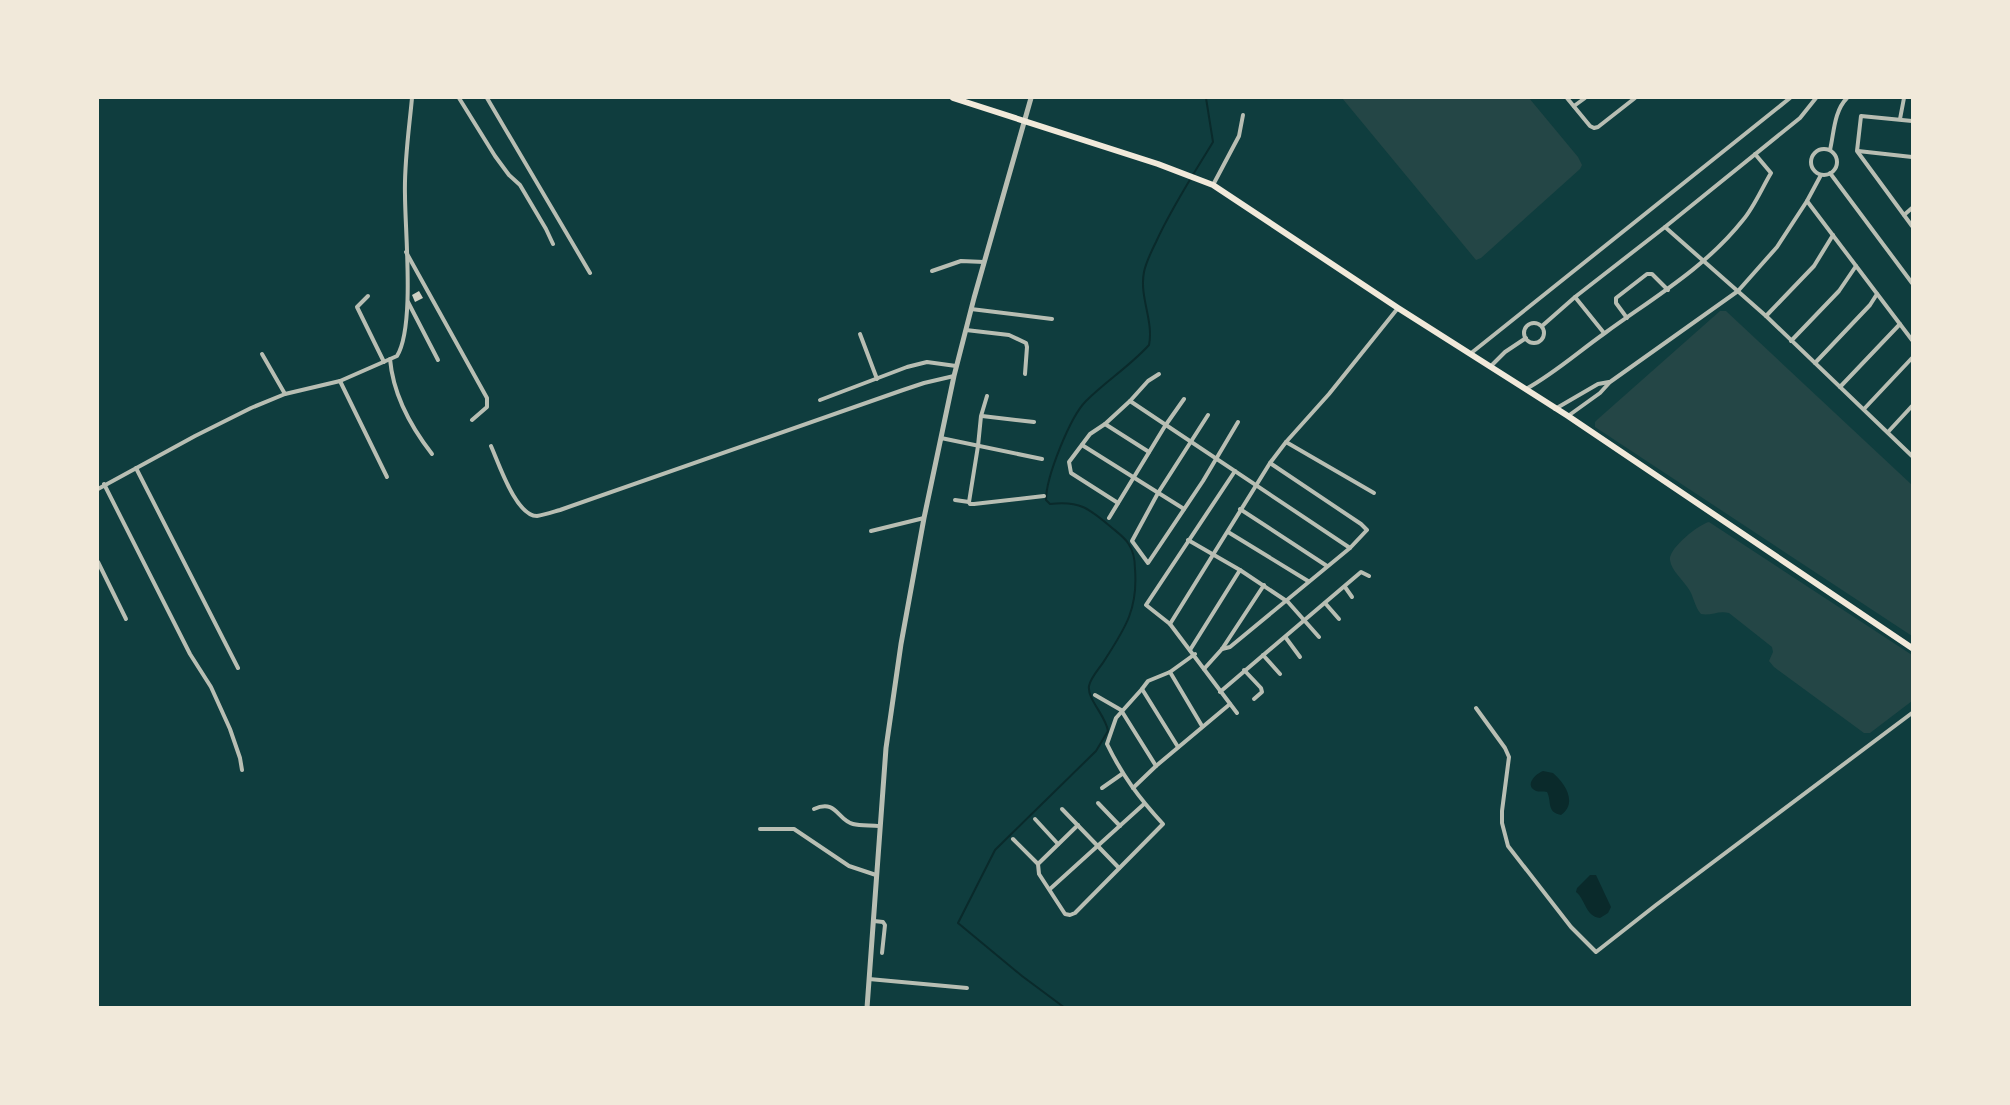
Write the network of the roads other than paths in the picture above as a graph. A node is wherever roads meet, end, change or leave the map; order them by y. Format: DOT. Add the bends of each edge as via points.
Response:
graph roads {
  1 [pos="412,98"];
  2 [pos="459,98"];
  3 [pos="487,98"];
  4 [pos="953,98"];
  5 [pos="1031,98"];
  6 [pos="1567,98"];
  7 [pos="1585,98"];
  8 [pos="1635,98"];
  9 [pos="1790,98"];
  10 [pos="1816,98"];
  11 [pos="1847,98"];
  12 [pos="1904,98"];
  13 [pos="1574,106"];
  14 [pos="1243,115"];
  15 [pos="1900,119"];
  16 [pos="1024,121"];
  17 [pos="1912,121"];
  18 [pos="1830,150"];
  19 [pos="1857,151"];
  20 [pos="1755,154"];
  21 [pos="1912,156"];
  22 [pos="1830,174"];
  23 [pos="1821,175"];
  24 [pos="1213,185"];
  25 [pos="1807,201"];
  26 [pos="1912,208"];
  27 [pos="1904,215"];
  28 [pos="1912,226"];
  29 [pos="1665,227"];
  30 [pos="1833,234"];
  31 [pos="553,244"];
  32 [pos="406,251"];
  33 [pos="1704,260"];
  34 [pos="984,262"];
  35 [pos="1856,266"];
  36 [pos="932,271"];
  37 [pos="590,273"];
  38 [pos="1912,283"];
  39 [pos="1668,290"];
  40 [pos="1738,291"];
  41 [pos="1877,294"];
  42 [pos="368,296"];
  43 [pos="1575,297"];
  44 [pos="407,301"];
  45 [pos="1398,308"];
  46 [pos="971,309"];
  47 [pos="1766,316"];
  48 [pos="1627,318"];
  49 [pos="1052,319"];
  50 [pos="1900,324"];
  51 [pos="1542,326"];
  52 [pos="966,330"];
  53 [pos="1604,333"];
  54 [pos="860,334"];
  55 [pos="1526,338"];
  56 [pos="1912,340"];
  57 [pos="1791,341"];
  58 [pos="262,354"];
  59 [pos="1469,354"];
  60 [pos="1912,358"];
  61 [pos="390,359"];
  62 [pos="438,360"];
  63 [pos="384,362"];
  64 [pos="1815,363"];
  65 [pos="957,366"];
  66 [pos="1490,368"];
  67 [pos="1025,374"];
  68 [pos="1159,374"];
  69 [pos="954,376"];
  70 [pos="877,379"];
  71 [pos="340,381"];
  72 [pos="1610,382"];
  73 [pos="1840,387"];
  74 [pos="1526,390"];
  75 [pos="285,394"];
  76 [pos="987,396"];
  77 [pos="1575,397"];
  78 [pos="1184,399"];
  79 [pos="820,400"];
  80 [pos="1130,401"];
  81 [pos="1582,406"];
  82 [pos="1912,406"];
  83 [pos="1555,408"];
  84 [pos="1864,409"];
  85 [pos="1208,415"];
  86 [pos="981,416"];
  87 [pos="1568,416"];
  88 [pos="472,420"];
  89 [pos="1035,422"];
  90 [pos="1238,422"];
  91 [pos="1105,424"];
  92 [pos="1165,426"];
  93 [pos="1888,432"];
  94 [pos="941,438"];
  95 [pos="1191,442"];
  96 [pos="1286,442"];
  97 [pos="1082,445"];
  98 [pos="491,446"];
  99 [pos="978,446"];
  100 [pos="1149,452"];
  101 [pos="432,454"];
  102 [pos="1912,456"];
  103 [pos="1216,458"];
  104 [pos="1042,459"];
  105 [pos="1270,463"];
  106 [pos="136,468"];
  107 [pos="1235,471"];
  108 [pos="387,477"];
  109 [pos="1134,477"];
  110 [pos="105,484"];
  111 [pos="1256,486"];
  112 [pos="98,489"];
  113 [pos="1158,493"];
  114 [pos="1374,493"];
  115 [pos="1044,496"];
  116 [pos="955,500"];
  117 [pos="969,502"];
  118 [pos="1118,503"];
  119 [pos="1184,509"];
  120 [pos="1240,510"];
  121 [pos="924,518"];
  122 [pos="1109,518"];
  123 [pos="871,531"];
  124 [pos="1228,532"];
  125 [pos="1188,540"];
  126 [pos="1350,548"];
  127 [pos="1213,554"];
  128 [pos="98,562"];
  129 [pos="1328,567"];
  130 [pos="1240,570"];
  131 [pos="1369,576"];
  132 [pos="1308,581"];
  133 [pos="1264,585"];
  134 [pos="1345,587"];
  135 [pos="1352,597"];
  136 [pos="1288,602"];
  137 [pos="1325,603"];
  138 [pos="126,619"];
  139 [pos="1339,619"];
  140 [pos="1306,621"];
  141 [pos="1170,624"];
  142 [pos="1318,637"];
  143 [pos="1286,638"];
  144 [pos="1912,648"];
  145 [pos="1190,650"];
  146 [pos="1222,650"];
  147 [pos="1195,654"];
  148 [pos="1263,655"];
  149 [pos="1300,657"];
  150 [pos="238,668"];
  151 [pos="1204,669"];
  152 [pos="1244,670"];
  153 [pos="1170,672"];
  154 [pos="1280,674"];
  155 [pos="1142,689"];
  156 [pos="1220,692"];
  157 [pos="1095,695"];
  158 [pos="1254,699"];
  159 [pos="1230,704"];
  160 [pos="1476,708"];
  161 [pos="1121,710"];
  162 [pos="1237,713"];
  163 [pos="1912,713"];
  164 [pos="1202,726"];
  165 [pos="1178,747"];
  166 [pos="1156,766"];
  167 [pos="242,770"];
  168 [pos="1122,774"];
  169 [pos="1102,788"];
  170 [pos="1133,789"];
  171 [pos="1098,803"];
  172 [pos="1144,804"];
  173 [pos="814,809"];
  174 [pos="1062,809"];
  175 [pos="1035,819"];
  176 [pos="1079,825"];
  177 [pos="879,826"];
  178 [pos="1120,826"];
  179 [pos="760,829"];
  180 [pos="1013,839"];
  181 [pos="1058,844"];
  182 [pos="1097,845"];
  183 [pos="1038,864"];
  184 [pos="1119,868"];
  185 [pos="876,875"];
  186 [pos="1050,890"];
  187 [pos="872,921"];
  188 [pos="882,953"];
  189 [pos="869,979"];
  190 [pos="967,988"];
  191 [pos="867,1008"];
  1 -- 32 [label="street" via="404,192"];
  2 -- 31 [label="street" via="495,156 520,185"];
  3 -- 37 [label="street"];
  4 -- 16 [label="main road"];
  5 -- 16 [label="street"];
  6 -- 13 [label="street"];
  7 -- 13 [label="street"];
  8 -- 13 [label="street" via="1594,128"];
  9 -- 59 [label="street"];
  10 -- 20 [label="street" via="1800,118"];
  11 -- 18 [label="street" via="1841,104"];
  12 -- 15 [label="street"];
  14 -- 24 [label="street" via="1239,136"];
  15 -- 17 [label="street"];
  15 -- 19 [label="street" via="1861,116"];
  16 -- 24 [label="main road"];
  16 -- 34 [label="street"];
  18 -- 22 [label="street" via="1837,162"];
  18 -- 23 [label="street" via="1819,149 1811,157 1812,168"];
  19 -- 21 [label="street"];
  19 -- 27 [label="street"];
  20 -- 29 [label="street"];
  20 -- 33 [label="street" via="1771,173 1744,219"];
  22 -- 23 [label="street"];
  22 -- 38 [label="street"];
  23 -- 25 [label="street"];
  24 -- 45 [label="main road"];
  25 -- 30 [label="street"];
  25 -- 40 [label="street" via="1778,247"];
  26 -- 27 [label="street"];
  27 -- 28 [label="street"];
  29 -- 33 [label="street"];
  29 -- 43 [label="street"];
  30 -- 35 [label="street"];
  30 -- 47 [label="street" via="1814,266"];
  32 -- 44 [label="street"];
  32 -- 88 [label="street" via="487,398 487,407"];
  33 -- 39 [label="street"];
  33 -- 40 [label="street"];
  34 -- 36 [label="street" via="961,261"];
  34 -- 46 [label="street"];
  35 -- 41 [label="street"];
  35 -- 57 [label="street" via="1839,291"];
  39 -- 48 [label="street"];
  39 -- 48 [label="street" via="1652,274 1647,274 1616,298"];
  40 -- 47 [label="street"];
  40 -- 72 [label="street"];
  41 -- 50 [label="street"];
  41 -- 64 [label="street"];
  42 -- 63 [label="street" via="357,308"];
  43 -- 51 [label="street"];
  43 -- 53 [label="street"];
  44 -- 61 [label="street" via="402,348"];
  44 -- 62 [label="street"];
  45 -- 59 [label="main road"];
  45 -- 96 [label="street"];
  46 -- 49 [label="street"];
  46 -- 52 [label="street"];
  47 -- 57 [label="street"];
  48 -- 53 [label="street"];
  50 -- 56 [label="street"];
  50 -- 73 [label="street"];
  51 -- 55 [label="street" via="1530,323 1524,332"];
  51 -- 55 [label="street" via="1542,340 1535,343"];
  52 -- 65 [label="street"];
  52 -- 67 [label="street" via="1009,335 1026,343"];
  53 -- 74 [label="street"];
  54 -- 70 [label="street"];
  55 -- 66 [label="street"];
  57 -- 64 [label="street"];
  58 -- 75 [label="street"];
  59 -- 66 [label="main road"];
  60 -- 84 [label="street"];
  61 -- 63 [label="street"];
  61 -- 101 [label="street" via="399,399"];
  63 -- 71 [label="street"];
  64 -- 73 [label="street"];
  65 -- 69 [label="street"];
  65 -- 70 [label="street" via="927,362"];
  66 -- 74 [label="main road"];
  68 -- 80 [label="street"];
  69 -- 94 [label="street"];
  69 -- 98 [label="street" via="924,382 536,516 517,504"];
  70 -- 79 [label="street"];
  71 -- 75 [label="street"];
  71 -- 108 [label="street"];
  72 -- 77 [label="street"];
  72 -- 81 [label="street"];
  73 -- 84 [label="street"];
  74 -- 83 [label="main road"];
  75 -- 106 [label="street"];
  76 -- 86 [label="street"];
  77 -- 81 [label="street"];
  77 -- 83 [label="street"];
  78 -- 92 [label="street"];
  80 -- 91 [label="street"];
  80 -- 92 [label="street"];
  81 -- 87 [label="street"];
  82 -- 93 [label="street"];
  83 -- 87 [label="main road"];
  84 -- 93 [label="street"];
  85 -- 95 [label="street"];
  86 -- 89 [label="street"];
  86 -- 99 [label="street"];
  87 -- 144 [label="main road"];
  90 -- 103 [label="street"];
  91 -- 97 [label="street"];
  91 -- 100 [label="street"];
  92 -- 95 [label="street"];
  92 -- 100 [label="street"];
  93 -- 102 [label="street"];
  94 -- 99 [label="street"];
  94 -- 121 [label="street"];
  95 -- 103 [label="street"];
  95 -- 113 [label="street"];
  96 -- 105 [label="street"];
  96 -- 114 [label="street"];
  97 -- 109 [label="street"];
  97 -- 118 [label="street" via="1069,462 1071,473"];
  99 -- 104 [label="street"];
  99 -- 117 [label="street"];
  100 -- 109 [label="street"];
  103 -- 107 [label="street"];
  103 -- 119 [label="street"];
  105 -- 111 [label="street"];
  105 -- 126 [label="street" via="1365,527 1365,534"];
  106 -- 110 [label="street"];
  106 -- 150 [label="street"];
  107 -- 111 [label="street"];
  107 -- 125 [label="street"];
  109 -- 113 [label="street"];
  109 -- 118 [label="street"];
  110 -- 112 [label="street"];
  110 -- 167 [label="street" via="190,654 211,687 230,729"];
  111 -- 120 [label="street"];
  111 -- 126 [label="street"];
  113 -- 119 [label="street"];
  113 -- 119 [label="street" via="1132,541 1148,563"];
  115 -- 117 [label="street"];
  116 -- 117 [label="street"];
  118 -- 122 [label="street"];
  120 -- 124 [label="street"];
  120 -- 129 [label="street"];
  121 -- 123 [label="street"];
  121 -- 177 [label="street" via="896,674"];
  124 -- 127 [label="street"];
  124 -- 132 [label="street"];
  125 -- 127 [label="street"];
  125 -- 141 [label="street" via="1146,605"];
  126 -- 129 [label="street"];
  127 -- 130 [label="street"];
  127 -- 141 [label="street"];
  128 -- 138 [label="street"];
  129 -- 132 [label="street"];
  130 -- 133 [label="street"];
  130 -- 145 [label="street"];
  131 -- 134 [label="street" via="1361,572"];
  132 -- 136 [label="street"];
  133 -- 136 [label="street"];
  133 -- 146 [label="street"];
  134 -- 135 [label="street"];
  134 -- 137 [label="street"];
  136 -- 140 [label="street"];
  136 -- 146 [label="street"];
  137 -- 139 [label="street"];
  137 -- 140 [label="street"];
  140 -- 142 [label="street"];
  140 -- 143 [label="street"];
  141 -- 145 [label="street"];
  143 -- 148 [label="street"];
  143 -- 149 [label="street"];
  145 -- 147 [label="street"];
  146 -- 151 [label="street"];
  147 -- 151 [label="street"];
  147 -- 153 [label="street"];
  148 -- 152 [label="street"];
  148 -- 154 [label="street"];
  151 -- 156 [label="street"];
  152 -- 156 [label="street"];
  152 -- 158 [label="street" via="1261,688"];
  153 -- 155 [label="street" via="1148,681"];
  153 -- 164 [label="street"];
  155 -- 161 [label="street"];
  155 -- 165 [label="street"];
  156 -- 159 [label="street"];
  157 -- 161 [label="street"];
  159 -- 162 [label="street"];
  159 -- 164 [label="street"];
  160 -- 163 [label="street" via="1509,757 1502,812 1508,846 1571,927 1596,952"];
  161 -- 166 [label="street"];
  161 -- 168 [label="street" via="1107,744"];
  164 -- 165 [label="street"];
  165 -- 166 [label="street"];
  166 -- 170 [label="street"];
  168 -- 169 [label="street"];
  168 -- 170 [label="street"];
  170 -- 172 [label="street"];
  171 -- 178 [label="street"];
  172 -- 178 [label="street"];
  172 -- 184 [label="street" via="1163,824"];
  173 -- 177 [label="street" via="826,806 853,824"];
  174 -- 176 [label="street"];
  175 -- 181 [label="street"];
  176 -- 181 [label="street"];
  176 -- 182 [label="street"];
  177 -- 185 [label="street"];
  178 -- 182 [label="street"];
  179 -- 185 [label="street" via="794,830 849,866"];
  180 -- 183 [label="street"];
  181 -- 183 [label="street"];
  182 -- 184 [label="street"];
  182 -- 186 [label="street"];
  183 -- 186 [label="street" via="1039,874"];
  184 -- 186 [label="street" via="1070,915 1065,914"];
  185 -- 187 [label="street"];
  187 -- 188 [label="street" via="885,925"];
  187 -- 189 [label="street"];
  189 -- 190 [label="street"];
  189 -- 191 [label="street"];
}
